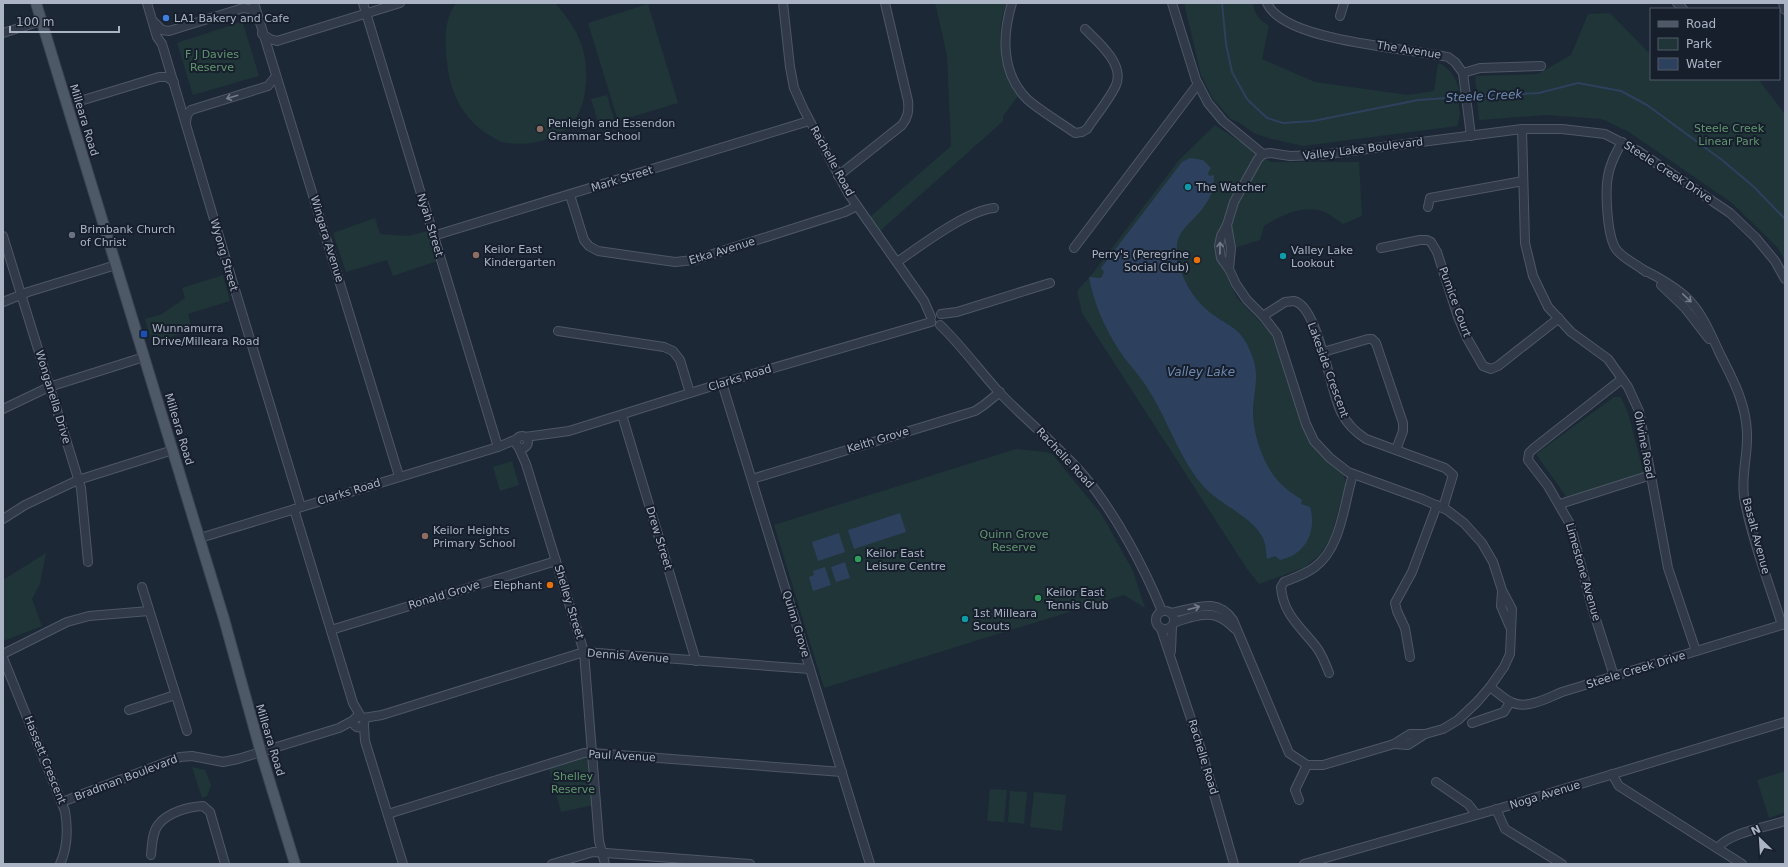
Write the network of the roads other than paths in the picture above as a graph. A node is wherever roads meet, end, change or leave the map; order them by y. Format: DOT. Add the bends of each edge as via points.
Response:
graph roads {
  1 [pos="36,3"];
  2 [pos="147,3"];
  3 [pos="254,3"];
  4 [pos="362,3"];
  5 [pos="400,3"];
  6 [pos="783,3"];
  7 [pos="885,3"];
  8 [pos="1012,3"];
  9 [pos="1172,3"];
  10 [pos="1264,3"];
  11 [pos="1267,3"];
  12 [pos="1344,3"];
  13 [pos="1783,3"];
  14 [pos="247,5"];
  15 [pos="1785,10"];
  16 [pos="366,13"];
  17 [pos="257,16"];
  18 [pos="1340,16"];
  19 [pos="152,20"];
  20 [pos="41,21"];
  21 [pos="1287,22"];
  22 [pos="1085,29"];
  23 [pos="169,31"];
  24 [pos="3,33"];
  25 [pos="262,34"];
  26 [pos="277,41"];
  27 [pos="162,44"];
  28 [pos="269,54"];
  29 [pos="168,64"];
  30 [pos="1541,66"];
  31 [pos="1463,73"];
  32 [pos="276,76"];
  33 [pos="159,77"];
  34 [pos="174,82"];
  35 [pos="1198,84"];
  36 [pos="268,86"];
  37 [pos="284,100"];
  38 [pos="180,103"];
  39 [pos="67,105"];
  40 [pos="195,109"];
  41 [pos="809,121"];
  42 [pos="187,127"];
  43 [pos="1522,129"];
  44 [pos="1471,136"];
  45 [pos="1622,142"];
  46 [pos="1262,154"];
  47 [pos="838,176"];
  48 [pos="1523,181"];
  49 [pos="570,195"];
  50 [pos="858,206"];
  51 [pos="1428,207"];
  52 [pos="994,208"];
  53 [pos="1227,225"];
  54 [pos="3,236"];
  55 [pos="433,236"];
  56 [pos="1074,248"];
  57 [pos="1381,248"];
  58 [pos="897,262"];
  59 [pos="116,265"];
  60 [pos="1229,269"];
  61 [pos="1785,279"];
  62 [pos="1050,283"];
  63 [pos="21,294"];
  64 [pos="3,302"];
  65 [pos="1263,316"];
  66 [pos="1559,318"];
  67 [pos="937,319"];
  68 [pos="558,331"];
  69 [pos="1323,352"];
  70 [pos="144,357"];
  71 [pos="1622,378"];
  72 [pos="722,383"];
  73 [pos="49,387"];
  74 [pos="1000,392"];
  75 [pos="690,393"];
  76 [pos="3,408"];
  77 [pos="622,415"];
  78 [pos="522,444"];
  79 [pos="498,446"];
  80 [pos="173,450"];
  81 [pos="1396,450"];
  82 [pos="1353,474"];
  83 [pos="1651,475"];
  84 [pos="400,476"];
  85 [pos="752,479"];
  86 [pos="78,480"];
  87 [pos="1560,504"];
  88 [pos="1440,507"];
  89 [pos="298,508"];
  90 [pos="3,519"];
  91 [pos="200,538"];
  92 [pos="556,560"];
  93 [pos="88,562"];
  94 [pos="142,587"];
  95 [pos="1210,605"];
  96 [pos="149,611"];
  97 [pos="1162,611"];
  98 [pos="1171,613"];
  99 [pos="1208,615"];
  100 [pos="1783,624"];
  101 [pos="1173,625"];
  102 [pos="1162,629"];
  103 [pos="331,630"];
  104 [pos="1237,631"];
  105 [pos="1696,651"];
  106 [pos="584,652"];
  107 [pos="1171,653"];
  108 [pos="3,654"];
  109 [pos="1410,657"];
  110 [pos="3,658"];
  111 [pos="696,661"];
  112 [pos="810,669"];
  113 [pos="1329,674"];
  114 [pos="1614,676"];
  115 [pos="1490,687"];
  116 [pos="175,695"];
  117 [pos="1510,702"];
  118 [pos="129,710"];
  119 [pos="359,722"];
  120 [pos="1785,722"];
  121 [pos="1472,723"];
  122 [pos="187,731"];
  123 [pos="593,752"];
  124 [pos="261,753"];
  125 [pos="1307,765"];
  126 [pos="842,772"];
  127 [pos="1612,774"];
  128 [pos="1436,782"];
  129 [pos="1299,800"];
  130 [pos="62,802"];
  131 [pos="1498,809"];
  132 [pos="388,814"];
  133 [pos="1476,814"];
  134 [pos="1785,821"];
  135 [pos="1718,848"];
  136 [pos="602,852"];
  137 [pos="151,855"];
  138 [pos="1234,863"];
  139 [pos="60,864"];
  140 [pos="225,864"];
  141 [pos="295,864"];
  142 [pos="403,864"];
  143 [pos="552,864"];
  144 [pos="605,864"];
  145 [pos="750,864"];
  146 [pos="870,864"];
  147 [pos="1304,864"];
  148 [pos="1562,864"];
  149 [pos="1742,864"];
  1 -- 20 [label="main road, Milleara Road"];
  2 -- 19 [label="street, Wyong Street"];
  3 -- 17 [label="street, Wingara Avenue"];
  4 -- 16 [label="street, Nyah Street"];
  5 -- 16 [label="street"];
  6 -- 41 [label="street, Rachelle Road" via="794,88"];
  7 -- 47 [label="street" via="908,101 907,118 902,125"];
  8 -- 22 [label="street" via="1006,22 1004,45 1008,66 1016,84 1027,99 1075,132 1087,129 1116,84 1117,74 1113,61 1106,51"];
  9 -- 35 [label="street"];
  10 -- 21 [label="street, The Avenue" via="1266,12 1273,18"];
  11 -- 21 [label="street, The Avenue" via="1273,13"];
  12 -- 18 [label="street"];
  13 -- 15 [label="street"];
  14 -- 17 [label="street"];
  14 -- 23 [label="street"];
  16 -- 26 [label="street"];
  16 -- 55 [label="street, Nyah Street"];
  17 -- 25 [label="street, Wingara Avenue"];
  19 -- 23 [label="street" via="162,30"];
  19 -- 27 [label="street, Wyong Street"];
  20 -- 24 [label="street"];
  20 -- 39 [label="main road, Milleara Road"];
  21 -- 31 [label="street, The Avenue" via="1329,37 1448,57"];
  23 -- 27 [label="street" via="164,36"];
  25 -- 26 [label="street"];
  25 -- 28 [label="street, Wingara Avenue"];
  26 -- 28 [label="street"];
  27 -- 29 [label="street, Wyong Street"];
  28 -- 32 [label="street, Wingara Avenue"];
  29 -- 33 [label="street"];
  29 -- 34 [label="street, Wyong Street"];
  30 -- 31 [label="street" via="1480,68"];
  31 -- 44 [label="street"];
  32 -- 36 [label="street"];
  32 -- 37 [label="street, Wingara Avenue"];
  33 -- 34 [label="street" via="167,77"];
  33 -- 39 [label="street"];
  34 -- 38 [label="street, Wyong Street"];
  35 -- 46 [label="street" via="1208,103 1223,120"];
  35 -- 56 [label="street"];
  36 -- 37 [label="street" via="279,92"];
  36 -- 40 [label="street, one-way"];
  37 -- 84 [label="street, Wingara Avenue"];
  38 -- 40 [label="street" via="187,108"];
  38 -- 42 [label="street, Wyong Street"];
  39 -- 59 [label="main road, Milleara Road"];
  40 -- 42 [label="street" via="187,115"];
  41 -- 47 [label="street, Rachelle Road"];
  41 -- 49 [label="street, Mark Street"];
  42 -- 89 [label="street, Wyong Street"];
  43 -- 44 [label="street, Steele Creek Drive"];
  43 -- 45 [label="street, Steele Creek Drive" via="1562,129 1605,134"];
  43 -- 48 [label="street, Olivine Road"];
  44 -- 46 [label="street, Valley Lake Boulevard" via="1320,155 1290,156 1270,152"];
  45 -- 61 [label="street, Steele Creek Drive" via="1730,213 1756,238 1775,261"];
  45 -- 100 [label="street, Basalt Avenue" via="1612,161 1608,177 1608,227 1611,238 1617,249 1685,308 1720,354 1739,392 1747,435 1744,498"];
  46 -- 53 [label="street" via="1234,202"];
  47 -- 50 [label="street, Rachelle Road"];
  48 -- 51 [label="street" via="1430,198"];
  48 -- 66 [label="street, Olivine Road" via="1528,260 1548,307"];
  49 -- 50 [label="street, Etka Avenue" via="584,240 589,246 598,251 676,262 694,260"];
  49 -- 55 [label="street, Mark Street"];
  50 -- 58 [label="street, Rachelle Road"];
  52 -- 58 [label="street" via="976,212"];
  53 -- 60 [label="street" via="1231,248"];
  60 -- 53 [label="street, one-way" via="1220,258 1219,248 1221,236"];
  54 -- 63 [label="street, Wonganella Drive"];
  55 -- 79 [label="street, Nyah Street"];
  57 -- 66 [label="street, Pumice Court" via="1420,240 1432,242 1438,252 1464,331 1480,363 1486,369 1498,366"];
  58 -- 67 [label="street, Rachelle Road"];
  59 -- 63 [label="street"];
  59 -- 70 [label="main road, Milleara Road"];
  60 -- 65 [label="street" via="1247,300"];
  62 -- 67 [label="street, Clarks Road"];
  63 -- 64 [label="street"];
  63 -- 73 [label="street, Wonganella Drive"];
  65 -- 69 [label="street, Lakeside Crescent" via="1285,302 1298,302 1311,320"];
  65 -- 82 [label="street" via="1277,334 1306,424 1314,440 1330,458"];
  66 -- 71 [label="street, Olivine Road" via="1571,332 1608,359"];
  67 -- 72 [label="street, Clarks Road"];
  67 -- 74 [label="street, Rachelle Road"];
  68 -- 75 [label="street" via="664,347 673,351 680,360"];
  69 -- 81 [label="street, Lakeside Crescent" via="1336,398 1347,422 1366,439"];
  69 -- 81 [label="street" via="1368,339 1376,343 1403,423 1403,431"];
  70 -- 73 [label="street"];
  70 -- 80 [label="main road, Milleara Road"];
  71 -- 83 [label="street, Olivine Road" via="1639,411"];
  71 -- 87 [label="street, Limestone Avenue" via="1529,453 1530,464"];
  72 -- 75 [label="street, Clarks Road"];
  72 -- 85 [label="street, Quinn Grove"];
  73 -- 76 [label="street"];
  73 -- 86 [label="street, Wonganella Drive"];
  74 -- 85 [label="street, Keith Grove" via="975,411"];
  74 -- 97 [label="street, Rachelle Road" via="1085,477 1119,527"];
  75 -- 77 [label="street, Clarks Road"];
  77 -- 78 [label="street, Clarks Road" via="570,431 549,434"];
  77 -- 111 [label="street, Drew Street"];
  78 -- 79 [label="street, Clarks Road"];
  78 -- 92 [label="street, Shelley Street"];
  79 -- 84 [label="street, Clarks Road"];
  80 -- 86 [label="street"];
  80 -- 91 [label="main road, Milleara Road"];
  81 -- 88 [label="street, Lakeside Crescent" via="1445,468 1453,476"];
  82 -- 88 [label="street"];
  82 -- 113 [label="street" via="1335,542 1315,567 1284,582 1281,587 1291,619 1319,650"];
  83 -- 87 [label="street"];
  83 -- 105 [label="street, Olivine Road" via="1668,568"];
  84 -- 89 [label="street, Clarks Road"];
  85 -- 112 [label="street, Quinn Grove"];
  86 -- 90 [label="street" via="25,505"];
  86 -- 93 [label="street, Wonganella Drive" via="81,488"];
  87 -- 114 [label="street, Limestone Avenue" via="1573,533 1592,607"];
  88 -- 109 [label="street" via="1412,572 1395,603 1396,611 1405,628"];
  88 -- 115 [label="street" via="1464,523 1482,543 1493,562 1502,590 1512,609 1510,654"];
  89 -- 91 [label="street, Clarks Road"];
  89 -- 103 [label="street, Wyong Street"];
  91 -- 124 [label="main road, Milleara Road"];
  92 -- 103 [label="street, Ronald Grove"];
  92 -- 106 [label="street, Shelley Street"];
  94 -- 96 [label="street"];
  98 -- 95 [label="street, one-way"];
  95 -- 99 [label="street"];
  95 -- 104 [label="street" via="1227,612"];
  96 -- 108 [label="street" via="89,616 67,622"];
  96 -- 116 [label="street"];
  97 -- 98 [label="street"];
  97 -- 102 [label="street" via="1156,620 1157,626"];
  98 -- 101 [label="street" via="1174,618"];
  99 -- 101 [label="street"];
  99 -- 104 [label="street" via="1226,620"];
  100 -- 105 [label="street, Steele Creek Drive"];
  101 -- 102 [label="street"];
  101 -- 107 [label="street, Rachelle Road"];
  102 -- 107 [label="street, Rachelle Road"];
  103 -- 119 [label="street, Wyong Street"];
  104 -- 125 [label="street" via="1289,754"];
  105 -- 114 [label="street, Steele Creek Drive"];
  106 -- 111 [label="street, Dennis Avenue"];
  106 -- 119 [label="street, Dennis Avenue"];
  106 -- 123 [label="street, Shelley Street"];
  107 -- 138 [label="street, Rachelle Road"];
  110 -- 130 [label="street, Hassett Crescent"];
  111 -- 112 [label="street, Dennis Avenue"];
  112 -- 126 [label="street, Quinn Grove"];
  114 -- 117 [label="street, Steele Creek Drive" via="1536,703 1520,706"];
  115 -- 117 [label="street, Steele Creek Drive"];
  115 -- 125 [label="street" via="1458,720 1443,729 1425,734 1408,745 1394,744 1332,763"];
  116 -- 118 [label="street"];
  116 -- 122 [label="street"];
  117 -- 121 [label="street" via="1504,712"];
  119 -- 124 [label="street, Dennis Avenue"];
  119 -- 132 [label="street"];
  120 -- 127 [label="street, Noga Avenue"];
  123 -- 126 [label="street, Paul Avenue"];
  123 -- 132 [label="street, Paul Avenue"];
  123 -- 136 [label="street, Shelley Street"];
  124 -- 130 [label="street, Bradman Boulevard" via="223,762 192,756 180,757"];
  124 -- 141 [label="main road, Milleara Road"];
  125 -- 129 [label="street" via="1295,790"];
  126 -- 146 [label="street, Quinn Grove"];
  127 -- 131 [label="street, Noga Avenue"];
  127 -- 135 [label="street" via="1619,786"];
  128 -- 133 [label="street" via="1468,804"];
  130 -- 139 [label="street, Hassett Crescent" via="68,828"];
  131 -- 133 [label="street, Noga Avenue"];
  131 -- 148 [label="street" via="1505,829"];
  132 -- 142 [label="street"];
  133 -- 147 [label="street, Noga Avenue"];
  134 -- 135 [label="street" via="1730,838"];
  135 -- 149 [label="street"];
  136 -- 143 [label="street" via="593,852"];
  136 -- 144 [label="street, Shelley Street"];
  136 -- 145 [label="street"];
  137 -- 140 [label="street" via="158,826 166,818 176,812 203,806 210,812"];
}
